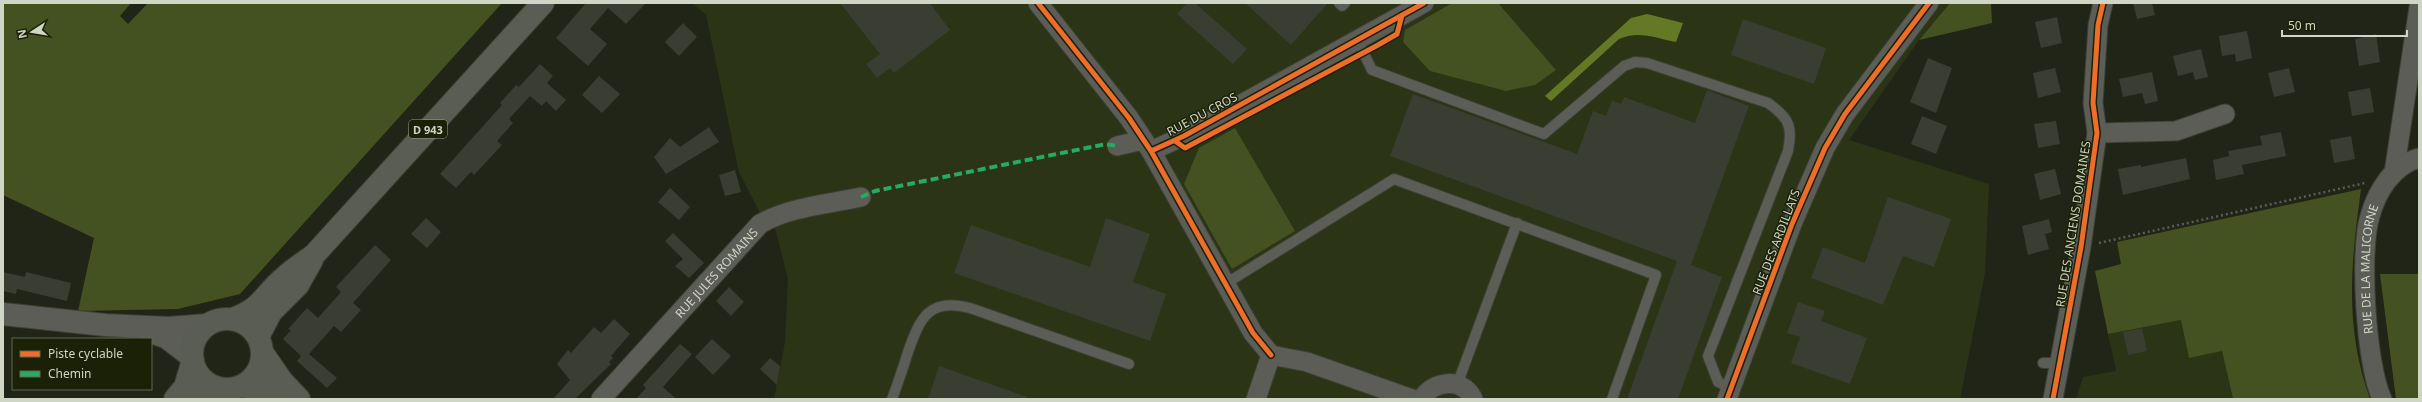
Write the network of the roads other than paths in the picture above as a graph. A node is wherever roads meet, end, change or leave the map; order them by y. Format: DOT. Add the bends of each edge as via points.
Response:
graph roads {
  1 [pos="1038,3"];
  2 [pos="1339,3"];
  3 [pos="1345,3"];
  4 [pos="1424,3"];
  5 [pos="2103,3"];
  6 [pos="541,4"];
  7 [pos="1923,7"];
  8 [pos="2418,7"];
  9 [pos="1357,40"];
  10 [pos="2225,114"];
  11 [pos="2097,133"];
  12 [pos="1147,145"];
  13 [pos="1117,146"];
  14 [pos="2419,158"];
  15 [pos="2394,172"];
  16 [pos="862,197"];
  17 [pos="1517,223"];
  18 [pos="314,256"];
  19 [pos="1225,284"];
  20 [pos="3,314"];
  21 [pos="232,319"];
  22 [pos="207,325"];
  23 [pos="136,326"];
  24 [pos="260,344"];
  25 [pos="1271,355"];
  26 [pos="192,358"];
  27 [pos="1129,364"];
  28 [pos="1457,385"];
  29 [pos="231,388"];
  30 [pos="1729,394"];
  31 [pos="298,398"];
  32 [pos="175,399"];
  33 [pos="198,399"];
  34 [pos="602,399"];
  35 [pos="892,399"];
  36 [pos="1256,399"];
  37 [pos="1412,399"];
  38 [pos="1422,399"];
  39 [pos="1473,399"];
  40 [pos="1612,399"];
  41 [pos="2053,399"];
  42 [pos="2382,399"];
  1 -- 12 [label="street" via="1129,118"];
  2 -- 3 [label="lane" via="1342,6"];
  4 -- 9 [label="street, RUE DU CROS"];
  5 -- 11 [label="street, RUE DES ANCIENS DOMAINES" via="2098,25 2093,103"];
  6 -- 18 [label="main road, D 943"];
  7 -- 30 [label="street, RUE DES ARDILLATS" via="1845,114 1825,148 1792,224"];
  8 -- 15 [label="street"];
  9 -- 12 [label="street, RUE DU CROS" via="1184,136"];
  9 -- 30 [label="lane" via="1372,70 1544,134 1624,66 1635,62 1647,63 1768,103 1783,113 1791,136 1788,151 1708,356 1718,382"];
  10 -- 11 [label="street" via="2176,130"];
  11 -- 41 [label="street, RUE DES ANCIENS DOMAINES" via="2082,247 2051,363"];
  12 -- 13 [label="street"];
  12 -- 19 [label="street"];
  14 -- 15 [label="street, RUE DE LA MALICORNE"];
  15 -- 42 [label="street, RUE DE LA MALICORNE" via="2381,188 2369,216 2366,251 2370,355"];
  16 -- 34 [label="street, RUE JULES ROMAINS" via="788,212 760,224"];
  17 -- 19 [label="lane" via="1394,179"];
  17 -- 28 [label="lane"];
  17 -- 40 [label="lane" via="1656,275"];
  18 -- 21 [label="main road, D 943" via="285,276 261,304 249,313"];
  18 -- 24 [label="main road, D 943" via="298,286 271,312"];
  19 -- 25 [label="street" via="1253,333"];
  20 -- 23 [label="street"];
  21 -- 22 [label="main road" via="224,318"];
  21 -- 24 [label="main road" via="243,322"];
  22 -- 23 [label="street" via="168,328"];
  22 -- 26 [label="main road" via="195,339"];
  23 -- 26 [label="street" via="166,337"];
  24 -- 29 [label="main road" via="262,362 257,372"];
  24 -- 31 [label="main road" via="282,381"];
  25 -- 36 [label="street"];
  25 -- 37 [label="street" via="1307,362"];
  26 -- 29 [label="main road" via="202,379"];
  26 -- 32 [label="main road" via="185,387"];
  27 -- 35 [label="lane" via="970,308 956,304 946,305 928,312 918,324"];
  28 -- 38 [label="street" via="1439,384 1431,388"];
  28 -- 39 [label="street" via="1465,389"];
  29 -- 31 [label="main road" via="275,391"];
  29 -- 33 [label="main road"];
}
